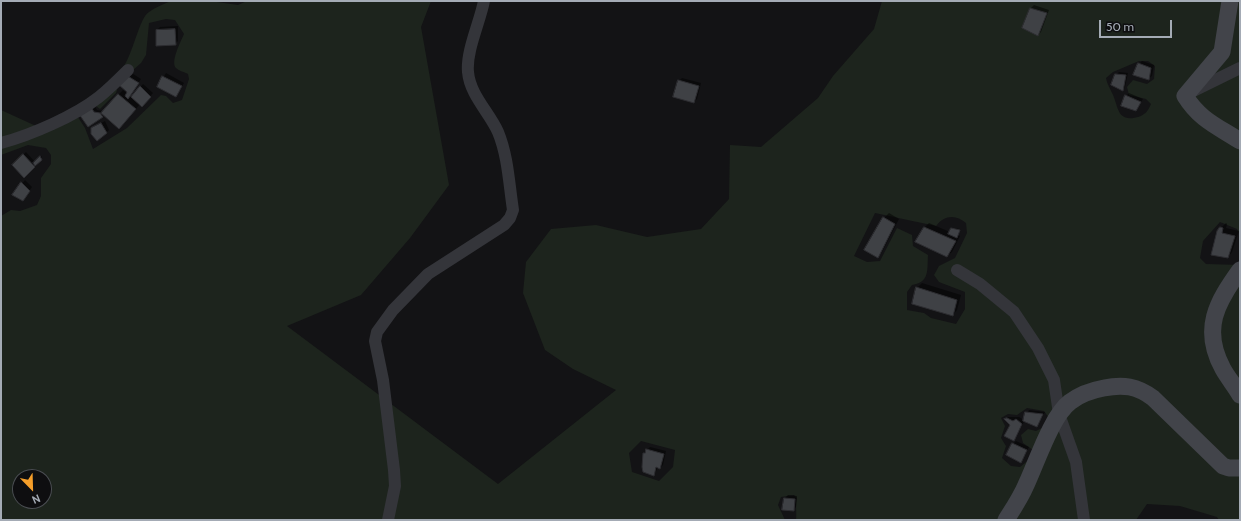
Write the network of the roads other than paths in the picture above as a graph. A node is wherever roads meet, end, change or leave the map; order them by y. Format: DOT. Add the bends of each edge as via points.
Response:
graph roads {
  1 [pos="484,1"];
  2 [pos="1230,1"];
  3 [pos="1240,68"];
  4 [pos="128,70"];
  5 [pos="1185,96"];
  6 [pos="1240,141"];
  7 [pos="1,143"];
  8 [pos="957,270"];
  9 [pos="1240,270"];
  10 [pos="1240,395"];
  11 [pos="1059,414"];
  12 [pos="1240,468"];
  13 [pos="388,520"];
  14 [pos="1006,520"];
  15 [pos="1084,520"];
  1 -- 13 [label="street" via="469,56 468,70 472,87 500,138 513,210 504,225 428,274 393,310 377,332 374,341 383,380 395,486"];
  2 -- 5 [label="street" via="1222,52"];
  3 -- 5 [label="street"];
  4 -- 7 [label="street" via="98,98 76,112 17,139"];
  5 -- 6 [label="street" via="1194,110 1206,121"];
  8 -- 11 [label="street" via="980,284 1014,312 1038,348 1054,380"];
  9 -- 10 [label="street" via="1220,298 1212,335 1223,368"];
  11 -- 12 [label="street" via="1070,402 1094,390 1132,386 1153,398 1223,466"];
  11 -- 14 [label="street" via="1025,488"];
  11 -- 15 [label="street" via="1076,462"];
}
